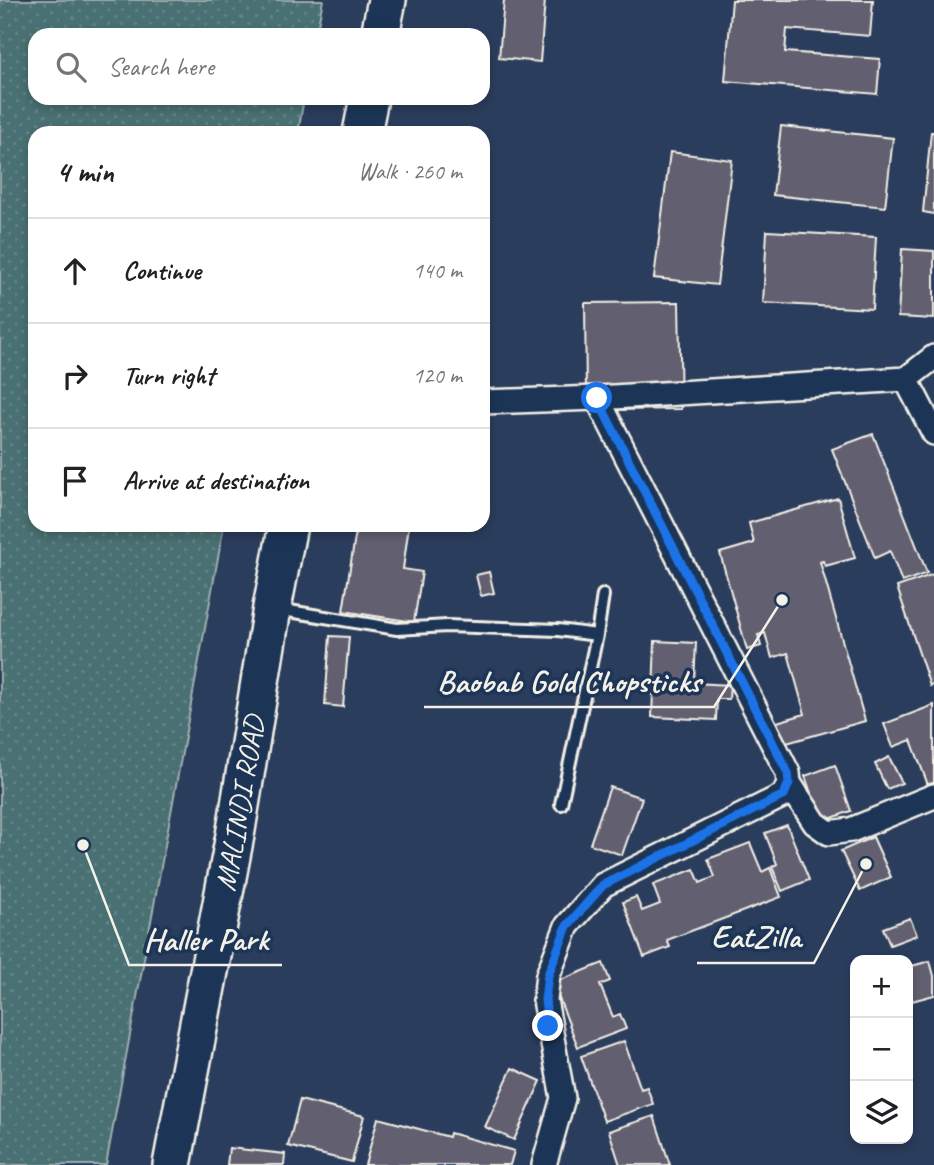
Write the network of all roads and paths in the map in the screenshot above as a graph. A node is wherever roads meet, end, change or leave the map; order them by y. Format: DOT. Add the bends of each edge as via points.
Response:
graph roads {
  1 [pos="387,0"];
  2 [pos="381,28"];
  3 [pos="368,105"];
  4 [pos="363,126"];
  5 [pos="934,357"];
  6 [pos="906,379"];
  7 [pos="597,398"];
  8 [pos="490,402"];
  9 [pos="934,433"];
  10 [pos="287,532"];
  11 [pos="603,595"];
  12 [pos="272,608"];
  13 [pos="597,635"];
  14 [pos="789,783"];
  15 [pos="934,796"];
  16 [pos="561,804"];
  17 [pos="172,1165"];
  18 [pos="544,1165"];
  1 -- 2 [label="highway"];
  3 -- 4 [label="highway"];
  5 -- 6 [label="street"];
  6 -- 7 [label="street"];
  6 -- 9 [label="street"];
  7 -- 8 [label="street"];
  7 -- 14 [label="street" via="788,773"];
  10 -- 12 [label="highway, MALINDI ROAD"];
  11 -- 13 [label="lane"];
  12 -- 13 [label="lane" via="397,629 461,626"];
  12 -- 17 [label="highway, MALINDI ROAD" via="236,830"];
  13 -- 16 [label="lane"];
  14 -- 15 [label="street" via="815,823 829,833 851,830"];
  14 -- 18 [label="street" via="784,795 603,885 567,926 548,975 545,1000 563,1098"];
}
